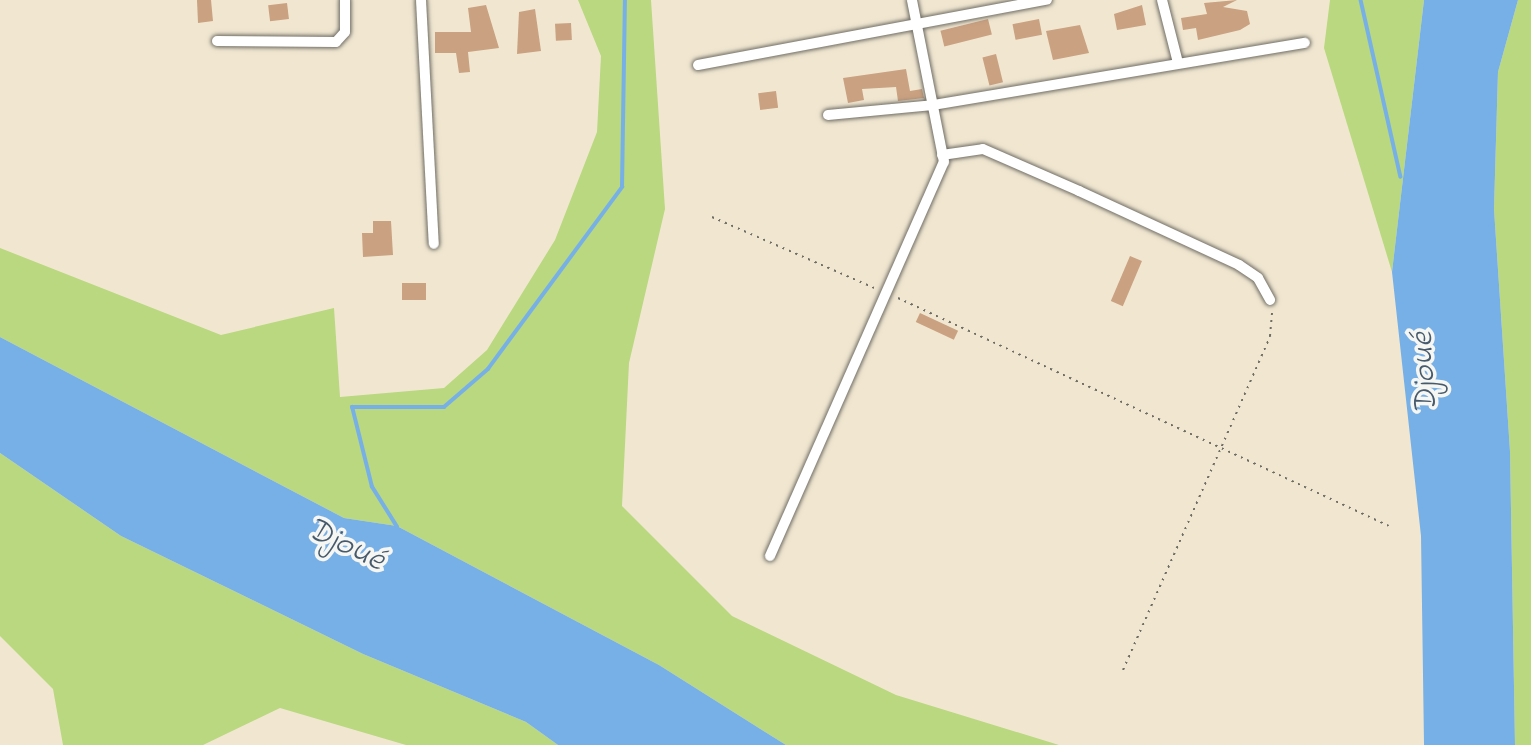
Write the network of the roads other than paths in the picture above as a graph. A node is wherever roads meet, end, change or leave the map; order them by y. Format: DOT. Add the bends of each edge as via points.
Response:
graph roads {
  1 [pos="345,0"];
  2 [pos="421,0"];
  3 [pos="912,0"];
  4 [pos="1047,0"];
  5 [pos="1162,0"];
  6 [pos="919,25"];
  7 [pos="217,41"];
  8 [pos="1305,43"];
  9 [pos="1178,63"];
  10 [pos="698,65"];
  11 [pos="933,105"];
  12 [pos="828,115"];
  13 [pos="942,155"];
  14 [pos="434,244"];
  15 [pos="1270,300"];
  16 [pos="770,556"];
  1 -- 7 [label="street" via="345,32 336,42"];
  2 -- 14 [label="street"];
  3 -- 6 [label="street"];
  4 -- 6 [label="street"];
  5 -- 9 [label="street"];
  6 -- 10 [label="street"];
  6 -- 11 [label="street"];
  8 -- 9 [label="street"];
  9 -- 11 [label="street"];
  11 -- 12 [label="street"];
  11 -- 13 [label="street"];
  13 -- 15 [label="street" via="983,149 1079,191 1239,265 1258,278"];
  13 -- 16 [label="street" via="944,162"];
}
